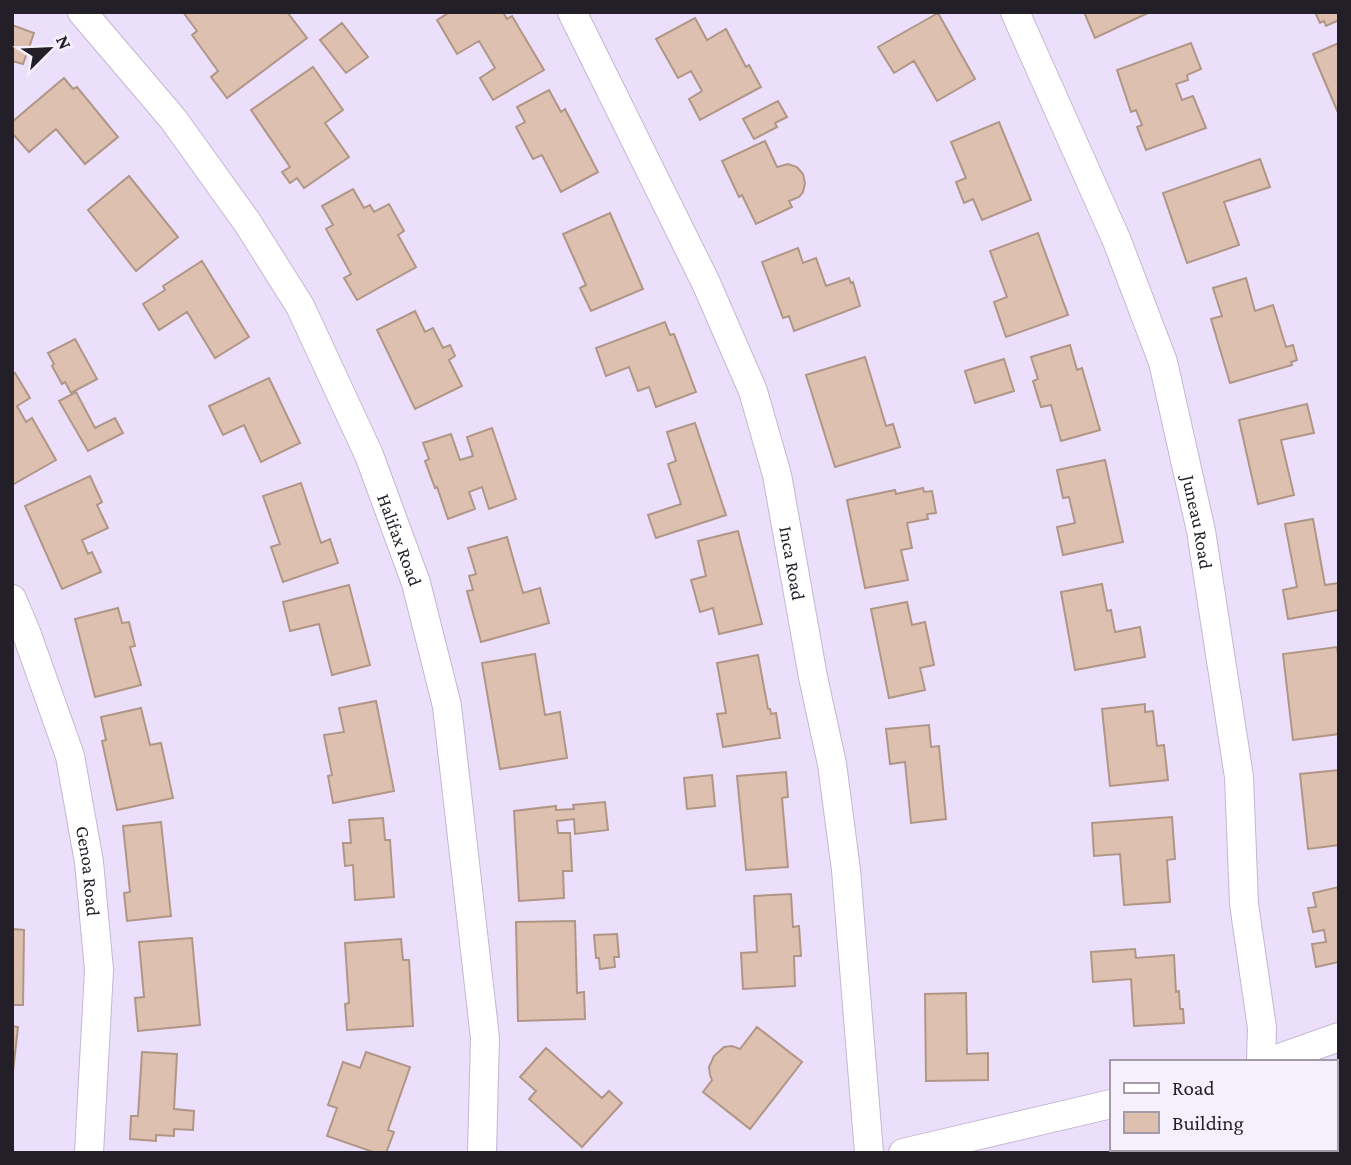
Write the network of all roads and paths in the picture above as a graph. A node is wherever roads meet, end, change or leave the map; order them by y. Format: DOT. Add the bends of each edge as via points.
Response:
graph roads {
  1 [pos="82,12"];
  2 [pos="572,12"];
  3 [pos="1015,12"];
  4 [pos="12,600"];
  5 [pos="1339,1037"];
  6 [pos="1261,1060"];
  7 [pos="1274,1060"];
  8 [pos="1110,1104"];
  9 [pos="89,1153"];
  10 [pos="482,1153"];
  11 [pos="869,1153"];
  12 [pos="903,1153"];
  1 -- 10 [label="street, Halifax Road" via="173,119 300,306 369,455 416,583 447,706 457,789 485,1038"];
  2 -- 11 [label="street, Inca Road" via="706,283 752,391 777,475 832,764 846,870"];
  3 -- 6 [label="street, Juneau Road" via="1117,241 1163,362 1201,531 1239,777 1244,904 1262,1028"];
  4 -- 9 [label="street, Genoa Road" via="70,756 89,862 99,970"];
  5 -- 7 [label="street"];
  8 -- 12 [label="street"];
}
